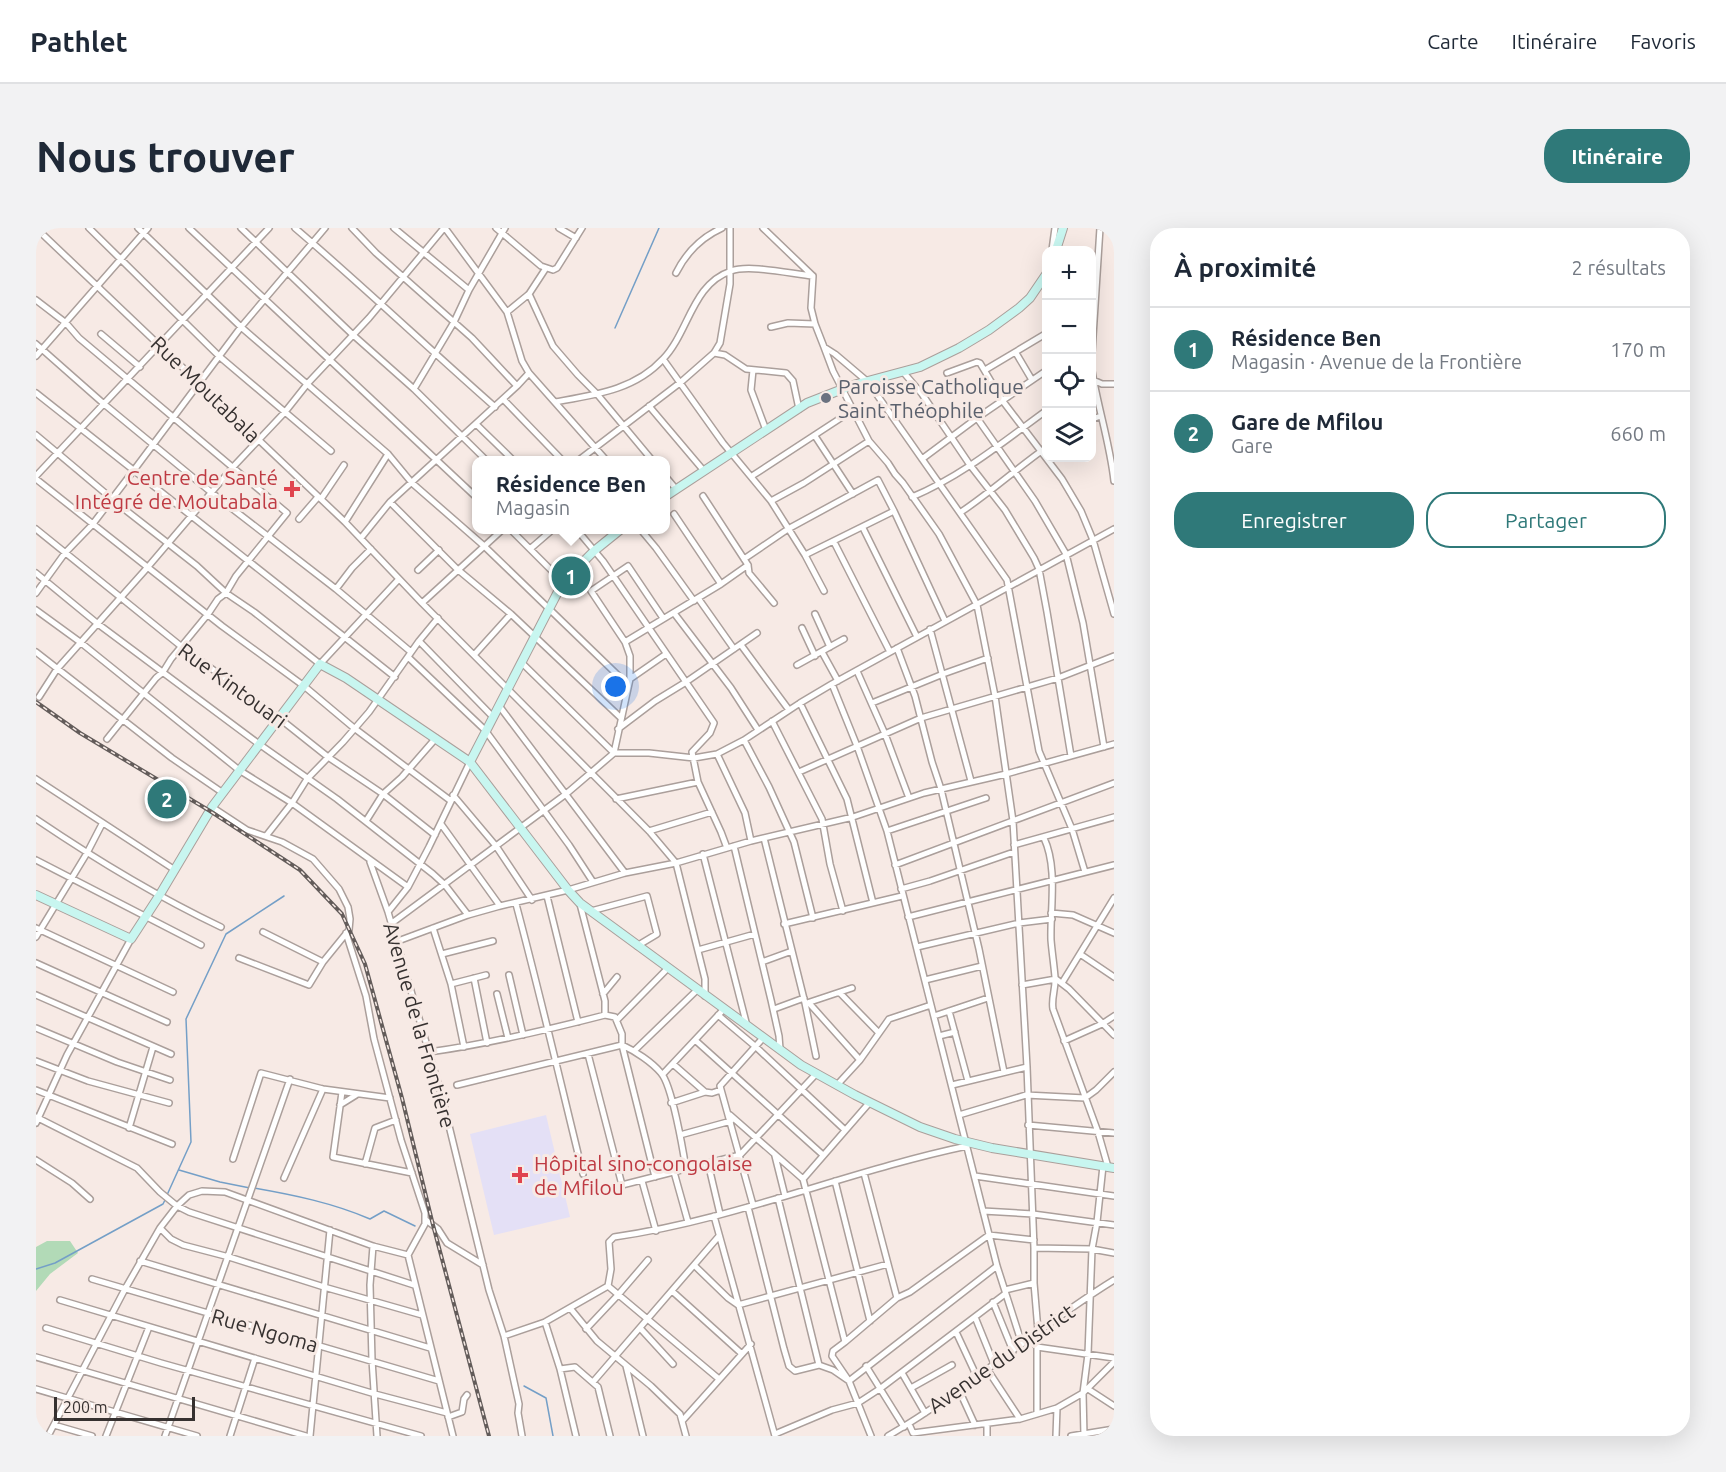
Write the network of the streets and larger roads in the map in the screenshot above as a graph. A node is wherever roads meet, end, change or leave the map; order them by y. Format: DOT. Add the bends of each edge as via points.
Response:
graph roads {
  1 [pos="89,228"];
  2 [pos="138,228"];
  3 [pos="148,228"];
  4 [pos="189,228"];
  5 [pos="241,228"];
  6 [pos="269,228"];
  7 [pos="295,228"];
  8 [pos="325,228"];
  9 [pos="352,228"];
  10 [pos="394,228"];
  11 [pos="445,228"];
  12 [pos="496,228"];
  13 [pos="559,228"];
  14 [pos="582,228"];
  15 [pos="722,228"];
  16 [pos="730,228"];
  17 [pos="763,228"];
  18 [pos="1055,228"];
  19 [pos="1064,228"];
  20 [pos="1100,228"];
  21 [pos="37,230"];
  22 [pos="503,231"];
  23 [pos="143,234"];
  24 [pos="576,238"];
  25 [pos="255,242"];
  26 [pos="313,243"];
  27 [pos="1053,246"];
  28 [pos="1057,246"];
  29 [pos="423,251"];
  30 [pos="121,259"];
  31 [pos="231,267"];
  32 [pos="546,268"];
  33 [pos="731,271"];
  34 [pos="286,272"];
  35 [pos="479,273"];
  36 [pos="676,273"];
  37 [pos="402,276"];
  38 [pos="813,276"];
  39 [pos="1042,280"];
  40 [pos="97,285"];
  41 [pos="469,290"];
  42 [pos="529,294"];
  43 [pos="208,296"];
  44 [pos="264,299"];
  45 [pos="36,300"];
  46 [pos="1095,300"];
  47 [pos="380,305"];
  48 [pos="507,312"];
  49 [pos="183,321"];
  50 [pos="454,322"];
  51 [pos="66,323"];
  52 [pos="815,324"];
  53 [pos="241,327"];
  54 [pos="771,327"];
  55 [pos="101,334"];
  56 [pos="352,334"];
  57 [pos="1042,336"];
  58 [pos="36,344"];
  59 [pos="161,345"];
  60 [pos="824,347"];
  61 [pos="42,349"];
  62 [pos="714,353"];
  63 [pos="1016,353"];
  64 [pos="435,354"];
  65 [pos="36,356"];
  66 [pos="220,357"];
  67 [pos="329,359"];
  68 [pos="663,359"];
  69 [pos="140,367"];
  70 [pos="753,370"];
  71 [pos="985,370"];
  72 [pos="529,373"];
  73 [pos="904,373"];
  74 [pos="947,373"];
  75 [pos="1042,373"];
  76 [pos="128,380"];
  77 [pos="1032,380"];
  78 [pos="681,382"];
  79 [pos="868,382"];
  80 [pos="1096,382"];
  81 [pos="200,383"];
  82 [pos="308,383"];
  83 [pos="1114,384"];
  84 [pos="517,386"];
  85 [pos="414,389"];
  86 [pos="843,389"];
  87 [pos="36,393"];
  88 [pos="597,394"];
  89 [pos="1096,396"];
  90 [pos="503,399"];
  91 [pos="1002,400"];
  92 [pos="555,402"];
  93 [pos="104,404"];
  94 [pos="649,406"];
  95 [pos="495,407"];
  96 [pos="799,409"];
  97 [pos="853,410"];
  98 [pos="285,412"];
  99 [pos="1042,414"];
  100 [pos="1101,416"];
  101 [pos="174,417"];
  102 [pos="976,418"];
  103 [pos="1096,418"];
  104 [pos="476,424"];
  105 [pos="622,426"];
  106 [pos="1023,427"];
  107 [pos="80,429"];
  108 [pos="766,430"];
  109 [pos="36,435"];
  110 [pos="815,436"];
  111 [pos="951,436"];
  112 [pos="462,437"];
  113 [pos="259,439"];
  114 [pos="869,441"];
  115 [pos="153,443"];
  116 [pos="997,447"];
  117 [pos="594,448"];
  118 [pos="331,451"];
  119 [pos="1041,451"];
  120 [pos="57,453"];
  121 [pos="730,453"];
  122 [pos="1113,453"];
  123 [pos="388,454"];
  124 [pos="482,456"];
  125 [pos="509,456"];
  126 [pos="558,456"];
  127 [pos="584,456"];
  128 [pos="602,456"];
  129 [pos="648,456"];
  130 [pos="922,459"];
  131 [pos="436,460"];
  132 [pos="832,464"];
  133 [pos="344,465"];
  134 [pos="970,465"];
  135 [pos="233,467"];
  136 [pos="134,470"];
  137 [pos="704,471"];
  138 [pos="1014,471"];
  139 [pos="752,476"];
  140 [pos="36,478"];
  141 [pos="1114,481"];
  142 [pos="670,482"];
  143 [pos="412,483"];
  144 [pos="941,485"];
  145 [pos="676,489"];
  146 [pos="992,491"];
  147 [pos="472,492"];
  148 [pos="212,493"];
  149 [pos="670,493"];
  150 [pos="853,494"];
  151 [pos="702,496"];
  152 [pos="912,497"];
  153 [pos="319,498"];
  154 [pos="112,499"];
  155 [pos="771,501"];
  156 [pos="390,502"];
  157 [pos="894,511"];
  158 [pos="961,512"];
  159 [pos="674,514"];
  160 [pos="192,516"];
  161 [pos="299,519"];
  162 [pos="345,522"];
  163 [pos="92,525"];
  164 [pos="863,528"];
  165 [pos="36,529"];
  166 [pos="788,529"];
  167 [pos="1114,529"];
  168 [pos="497,534"];
  169 [pos="515,534"];
  170 [pos="547,534"];
  171 [pos="580,534"];
  172 [pos="615,534"];
  173 [pos="644,534"];
  174 [pos="268,535"];
  175 [pos="361,538"];
  176 [pos="1093,540"];
  177 [pos="834,542"];
  178 [pos="169,543"];
  179 [pos="483,544"];
  180 [pos="370,549"];
  181 [pos="530,549"];
  182 [pos="439,550"];
  183 [pos="594,550"];
  184 [pos="65,553"];
  185 [pos="1066,554"];
  186 [pos="805,555"];
  187 [pos="744,559"];
  188 [pos="249,561"];
  189 [pos="748,565"];
  190 [pos="147,568"];
  191 [pos="457,569"];
  192 [pos="1039,569"];
  193 [pos="418,570"];
  194 [pos="36,573"];
  195 [pos="613,576"];
  196 [pos="399,579"];
  197 [pos="46,582"];
  198 [pos="563,582"];
  199 [pos="721,584"];
  200 [pos="1009,586"];
  201 [pos="336,589"];
  202 [pos="824,591"];
  203 [pos="36,593"];
  204 [pos="226,593"];
  205 [pos="119,598"];
  206 [pos="696,599"];
  207 [pos="422,603"];
  208 [pos="774,603"];
  209 [pos="977,605"];
  210 [pos="548,609"];
  211 [pos="36,610"];
  212 [pos="674,613"];
  213 [pos="208,614"];
  214 [pos="366,614"];
  215 [pos="511,614"];
  216 [pos="815,614"];
  217 [pos="1114,614"];
  218 [pos="438,618"];
  219 [pos="663,618"];
  220 [pos="945,621"];
  221 [pos="98,624"];
  222 [pos="647,628"];
  223 [pos="802,628"];
  224 [pos="930,629"];
  225 [pos="757,633"];
  226 [pos="533,636"];
  227 [pos="917,637"];
  228 [pos="345,639"];
  229 [pos="844,639"];
  230 [pos="419,641"];
  231 [pos="80,642"];
  232 [pos="625,642"];
  233 [pos="741,645"];
  234 [pos="182,647"];
  235 [pos="830,647"];
  236 [pos="897,648"];
  237 [pos="734,649"];
  238 [pos="36,652"];
  239 [pos="822,652"];
  240 [pos="890,652"];
  241 [pos="666,654"];
  242 [pos="409,655"];
  243 [pos="474,655"];
  244 [pos="815,656"];
  245 [pos="1114,656"];
  246 [pos="988,658"];
  247 [pos="521,662"];
  248 [pos="321,664"];
  249 [pos="712,664"];
  250 [pos="797,665"];
  251 [pos="1090,667"];
  252 [pos="57,669"];
  253 [pos="857,671"];
  254 [pos="163,672"];
  255 [pos="943,674"];
  256 [pos="395,677"];
  257 [pos="1058,678"];
  258 [pos="838,681"];
  259 [pos="629,682"];
  260 [pos="686,682"];
  261 [pos="832,684"];
  262 [pos="304,686"];
  263 [pos="1027,686"];
  264 [pos="912,687"];
  265 [pos="507,689"];
  266 [pos="144,693"];
  267 [pos="995,696"];
  268 [pos="39,697"];
  269 [pos="378,700"];
  270 [pos="800,703"];
  271 [pos="872,703"];
  272 [pos="500,706"];
  273 [pos="951,709"];
  274 [pos="789,710"];
  275 [pos="493,717"];
  276 [pos="279,718"];
  277 [pos="621,718"];
  278 [pos="921,718"];
  279 [pos="123,719"];
  280 [pos="772,721"];
  281 [pos="354,728"];
  282 [pos="618,729"];
  283 [pos="485,730"];
  284 [pos="758,730"];
  285 [pos="885,734"];
  286 [pos="436,738"];
  287 [pos="107,739"];
  288 [pos="744,740"];
  289 [pos="259,744"];
  290 [pos="1114,744"];
  291 [pos="857,746"];
  292 [pos="1104,747"];
  293 [pos="614,753"];
  294 [pos="717,754"];
  295 [pos="1071,756"];
  296 [pos="328,758"];
  297 [pos="694,758"];
  298 [pos="826,759"];
  299 [pos="470,762"];
  300 [pos="1043,764"];
  301 [pos="410,769"];
  302 [pos="239,770"];
  303 [pos="799,772"];
  304 [pos="591,774"];
  305 [pos="1006,774"];
  306 [pos="36,779"];
  307 [pos="307,779"];
  308 [pos="971,781"];
  309 [pos="698,782"];
  310 [pos="1114,783"];
  311 [pos="941,789"];
  312 [pos="223,793"];
  313 [pos="383,794"];
  314 [pos="566,794"];
  315 [pos="452,798"];
  316 [pos="909,798"];
  317 [pos="986,798"];
  318 [pos="616,799"];
  319 [pos="292,803"];
  320 [pos="1062,803"];
  321 [pos="212,807"];
  322 [pos="880,807"];
  323 [pos="543,811"];
  324 [pos="946,811"];
  325 [pos="712,812"];
  326 [pos="853,817"];
  327 [pos="1114,817"];
  328 [pos="36,819"];
  329 [pos="366,821"];
  330 [pos="1013,821"];
  331 [pos="823,823"];
  332 [pos="102,824"];
  333 [pos="441,824"];
  334 [pos="520,828"];
  335 [pos="1072,829"];
  336 [pos="649,831"];
  337 [pos="887,831"];
  338 [pos="789,832"];
  339 [pos="435,835"];
  340 [pos="266,836"];
  341 [pos="764,838"];
  342 [pos="1044,838"];
  343 [pos="751,841"];
  344 [pos="953,843"];
  345 [pos="496,846"];
  346 [pos="734,846"];
  347 [pos="727,848"];
  348 [pos="1014,848"];
  349 [pos="87,853"];
  350 [pos="703,854"];
  351 [pos="36,860"];
  352 [pos="370,860"];
  353 [pos="676,863"];
  354 [pos="419,864"];
  355 [pos="471,865"];
  356 [pos="895,865"];
  357 [pos="1114,865"];
  358 [pos="175,870"];
  359 [pos="960,870"];
  360 [pos="1085,872"];
  361 [pos="624,873"];
  362 [pos="71,879"];
  363 [pos="1051,881"];
  364 [pos="593,882"];
  365 [pos="445,885"];
  366 [pos="408,887"];
  367 [pos="901,888"];
  368 [pos="1017,888"];
  369 [pos="568,890"];
  370 [pos="36,895"];
  371 [pos="159,896"];
  372 [pos="547,896"];
  373 [pos="902,896"];
  374 [pos="1114,898"];
  375 [pos="532,900"];
  376 [pos="968,901"];
  377 [pos="516,903"];
  378 [pos="580,903"];
  379 [pos="873,903"];
  380 [pos="55,904"];
  381 [pos="500,906"];
  382 [pos="591,911"];
  383 [pos="843,911"];
  384 [pos="388,912"];
  385 [pos="468,915"];
  386 [pos="145,916"];
  387 [pos="1052,916"];
  388 [pos="908,917"];
  389 [pos="813,918"];
  390 [pos="392,923"];
  391 [pos="1019,923"];
  392 [pos="784,924"];
  393 [pos="1098,925"];
  394 [pos="220,927"];
  395 [pos="433,928"];
  396 [pos="38,929"];
  397 [pos="263,932"];
  398 [pos="346,933"];
  399 [pos="975,933"];
  400 [pos="1114,933"];
  401 [pos="755,934"];
  402 [pos="36,937"];
  403 [pos="130,939"];
  404 [pos="398,941"];
  405 [pos="493,941"];
  406 [pos="726,942"];
  407 [pos="195,944"];
  408 [pos="637,946"];
  409 [pos="917,947"];
  410 [pos="698,951"];
  411 [pos="792,951"];
  412 [pos="442,954"];
  413 [pos="1080,954"];
  414 [pos="239,958"];
  415 [pos="323,962"];
  416 [pos="762,962"];
  417 [pos="36,963"];
  418 [pos="115,966"];
  419 [pos="982,966"];
  420 [pos="669,968"];
  421 [pos="486,975"];
  422 [pos="509,975"];
  423 [pos="616,977"];
  424 [pos="1114,977"];
  425 [pos="474,978"];
  426 [pos="925,980"];
  427 [pos="1056,980"];
  428 [pos="451,984"];
  429 [pos="1062,984"];
  430 [pos="1022,985"];
  431 [pos="852,988"];
  432 [pos="697,990"];
  433 [pos="173,992"];
  434 [pos="100,993"];
  435 [pos="840,993"];
  436 [pos="497,994"];
  437 [pos="603,994"];
  438 [pos="36,995"];
  439 [pos="705,996"];
  440 [pos="988,998"];
  441 [pos="806,1001"];
  442 [pos="931,1005"];
  443 [pos="774,1009"];
  444 [pos="949,1011"];
  445 [pos="721,1012"];
  446 [pos="605,1015"];
  447 [pos="934,1016"];
  448 [pos="1114,1016"];
  449 [pos="87,1018"];
  450 [pos="616,1020"];
  451 [pos="167,1022"];
  452 [pos="578,1022"];
  453 [pos="1102,1024"];
  454 [pos="747,1026"];
  455 [pos="36,1028"];
  456 [pos="549,1029"];
  457 [pos="878,1032"];
  458 [pos="954,1032"];
  459 [pos="523,1035"];
  460 [pos="1114,1035"];
  461 [pos="939,1036"];
  462 [pos="508,1038"];
  463 [pos="763,1038"];
  464 [pos="695,1040"];
  465 [pos="1064,1041"];
  466 [pos="487,1043"];
  467 [pos="74,1044"];
  468 [pos="622,1045"];
  469 [pos="153,1047"];
  470 [pos="464,1047"];
  471 [pos="756,1047"];
  472 [pos="780,1050"];
  473 [pos="634,1051"];
  474 [pos="429,1052"];
  475 [pos="171,1054"];
  476 [pos="588,1054"];
  477 [pos="816,1056"];
  478 [pos="860,1060"];
  479 [pos="36,1061"];
  480 [pos="554,1061"];
  481 [pos="673,1064"];
  482 [pos="1027,1067"];
  483 [pos="59,1071"];
  484 [pos="146,1072"];
  485 [pos="731,1072"];
  486 [pos="1004,1072"];
  487 [pos="1114,1072"];
  488 [pos="663,1074"];
  489 [pos="816,1074"];
  490 [pos="170,1080"];
  491 [pos="290,1080"];
  492 [pos="968,1081"];
  493 [pos="457,1084"];
  494 [pos="837,1085"];
  495 [pos="951,1085"];
  496 [pos="323,1089"];
  497 [pos="36,1090"];
  498 [pos="721,1090"];
  499 [pos="802,1091"];
  500 [pos="342,1092"];
  501 [pos="705,1092"];
  502 [pos="356,1094"];
  503 [pos="49,1095"];
  504 [pos="1026,1095"];
  505 [pos="140,1096"];
  506 [pos="390,1098"];
  507 [pos="1084,1098"];
  508 [pos="870,1102"];
  509 [pos="168,1103"];
  510 [pos="671,1103"];
  511 [pos="340,1105"];
  512 [pos="779,1115"];
  513 [pos="959,1115"];
  514 [pos="731,1118"];
  515 [pos="37,1120"];
  516 [pos="396,1120"];
  517 [pos="1029,1125"];
  518 [pos="129,1128"];
  519 [pos="845,1130"];
  520 [pos="1098,1132"];
  521 [pos="1114,1133"];
  522 [pos="680,1135"];
  523 [pos="756,1139"];
  524 [pos="172,1144"];
  525 [pos="967,1144"];
  526 [pos="1029,1154"];
  527 [pos="740,1155"];
  528 [pos="774,1155"];
  529 [pos="823,1155"];
  530 [pos="233,1159"];
  531 [pos="36,1160"];
  532 [pos="708,1163"];
  533 [pos="365,1164"];
  534 [pos="1108,1167"];
  535 [pos="686,1169"];
  536 [pos="674,1172"];
  537 [pos="412,1173"];
  538 [pos="864,1173"];
  539 [pos="584,1174"];
  540 [pos="975,1176"];
  541 [pos="655,1177"];
  542 [pos="284,1178"];
  543 [pos="803,1179"];
  544 [pos="642,1181"];
  545 [pos="835,1181"];
  546 [pos="1030,1184"];
  547 [pos="806,1189"];
  548 [pos="1100,1194"];
  549 [pos="785,1196"];
  550 [pos="1114,1196"];
  551 [pos="90,1198"];
  552 [pos="778,1198"];
  553 [pos="247,1200"];
  554 [pos="177,1206"];
  555 [pos="751,1206"];
  556 [pos="983,1211"];
  557 [pos="1033,1214"];
  558 [pos="717,1215"];
  559 [pos="426,1220"];
  560 [pos="688,1222"];
  561 [pos="1097,1222"];
  562 [pos="1114,1224"];
  563 [pos="160,1228"];
  564 [pos="237,1229"];
  565 [pos="330,1230"];
  566 [pos="656,1231"];
  567 [pos="989,1235"];
  568 [pos="719,1236"];
  569 [pos="1034,1240"];
  570 [pos="373,1246"];
  571 [pos="1035,1248"];
  572 [pos="1092,1249"];
  573 [pos="1114,1253"];
  574 [pos="408,1255"];
  575 [pos="229,1257"];
  576 [pos="328,1257"];
  577 [pos="648,1260"];
  578 [pos="140,1261"];
  579 [pos="888,1264"];
  580 [pos="483,1265"];
  581 [pos="694,1265"];
  582 [pos="997,1266"];
  583 [pos="371,1271"];
  584 [pos="858,1272"];
  585 [pos="92,1279"];
  586 [pos="829,1280"];
  587 [pos="1114,1280"];
  588 [pos="1034,1283"];
  589 [pos="219,1285"];
  590 [pos="414,1285"];
  591 [pos="608,1286"];
  592 [pos="324,1287"];
  593 [pos="125,1289"];
  594 [pos="799,1289"];
  595 [pos="672,1291"];
  596 [pos="1005,1292"];
  597 [pos="618,1295"];
  598 [pos="1091,1295"];
  599 [pos="771,1297"];
  600 [pos="897,1298"];
  601 [pos="60,1300"];
  602 [pos="371,1300"];
  603 [pos="993,1302"];
  604 [pos="738,1305"];
  605 [pos="570,1308"];
  606 [pos="209,1314"];
  607 [pos="422,1315"];
  608 [pos="111,1316"];
  609 [pos="321,1316"];
  610 [pos="975,1317"];
  611 [pos="648,1318"];
  612 [pos="870,1321"];
  613 [pos="545,1322"];
  614 [pos="149,1327"];
  615 [pos="46,1328"];
  616 [pos="640,1328"];
  617 [pos="586,1329"];
  618 [pos="1038,1331"];
  619 [pos="372,1332"];
  620 [pos="956,1332"];
  621 [pos="504,1336"];
  622 [pos="1030,1338"];
  623 [pos="199,1341"];
  624 [pos="845,1342"];
  625 [pos="96,1343"];
  626 [pos="751,1344"];
  627 [pos="1022,1344"];
  628 [pos="319,1346"];
  629 [pos="1037,1347"];
  630 [pos="430,1348"];
  631 [pos="1012,1351"];
  632 [pos="742,1354"];
  633 [pos="1088,1354"];
  634 [pos="138,1355"];
  635 [pos="36,1357"];
  636 [pos="615,1357"];
  637 [pos="255,1358"];
  638 [pos="1114,1358"];
  639 [pos="372,1360"];
  640 [pos="1114,1362"];
  641 [pos="673,1364"];
  642 [pos="994,1364"];
  643 [pos="625,1365"];
  644 [pos="819,1365"];
  645 [pos="952,1365"];
  646 [pos="866,1366"];
  647 [pos="560,1369"];
  648 [pos="987,1369"];
  649 [pos="189,1370"];
  650 [pos="82,1371"];
  651 [pos="902,1373"];
  652 [pos="316,1376"];
  653 [pos="977,1377"];
  654 [pos="720,1379"];
  655 [pos="439,1381"];
  656 [pos="849,1381"];
  657 [pos="593,1382"];
  658 [pos="127,1384"];
  659 [pos="245,1387"];
  660 [pos="881,1388"];
  661 [pos="911,1388"];
  662 [pos="36,1389"];
  663 [pos="1088,1389"];
  664 [pos="959,1390"];
  665 [pos="375,1394"];
  666 [pos="1083,1394"];
  667 [pos="467,1395"];
  668 [pos="179,1398"];
  669 [pos="68,1399"];
  670 [pos="858,1402"];
  671 [pos="313,1406"];
  672 [pos="1114,1406"];
  673 [pos="1057,1408"];
  674 [pos="116,1412"];
  675 [pos="925,1413"];
  676 [pos="1037,1414"];
  677 [pos="236,1415"];
  678 [pos="448,1415"];
  679 [pos="1020,1419"];
  680 [pos="683,1420"];
  681 [pos="987,1424"];
  682 [pos="54,1425"];
  683 [pos="377,1425"];
  684 [pos="907,1425"];
  685 [pos="975,1425"];
  686 [pos="169,1427"];
  687 [pos="1114,1429"];
  688 [pos="913,1434"];
  689 [pos="775,1435"];
  690 [pos="1084,1435"];
  691 [pos="48,1436"];
  692 [pos="92,1436"];
  693 [pos="106,1436"];
  694 [pos="165,1436"];
  695 [pos="197,1436"];
  696 [pos="230,1436"];
  697 [pos="308,1436"];
  698 [pos="377,1436"];
  699 [pos="421,1436"];
  700 [pos="453,1436"];
  701 [pos="522,1436"];
  702 [pos="576,1436"];
  703 [pos="610,1436"];
  704 [pos="643,1436"];
  705 [pos="686,1436"];
  706 [pos="871,1436"];
  707 [pos="888,1436"];
  708 [pos="987,1436"];
  709 [pos="1056,1436"];
  710 [pos="1071,1436"];
  1 -- 30 [label="street"];
  2 -- 23 [label="street"];
  3 -- 23 [label="street"];
  4 -- 31 [label="street"];
  5 -- 25 [label="street"];
  6 -- 25 [label="street"];
  7 -- 26 [label="street"];
  8 -- 26 [label="street"];
  9 -- 37 [label="street"];
  10 -- 29 [label="street"];
  11 -- 29 [label="street"];
  11 -- 35 [label="street"];
  12 -- 22 [label="street"];
  13 -- 24 [label="street"];
  14 -- 24 [label="street"];
  15 -- 36 [label="street" via="687,254"];
  16 -- 33 [label="street"];
  17 -- 38 [label="street"];
  18 -- 27 [label="street"];
  19 -- 28 [label="street"];
  20 -- 46 [label="street"];
  21 -- 40 [label="street, Rue Moutabala"];
  22 -- 32 [label="street"];
  22 -- 35 [label="street"];
  23 -- 30 [label="street"];
  23 -- 43 [label="street"];
  24 -- 32 [label="street" via="557,268"];
  25 -- 31 [label="street"];
  25 -- 34 [label="street"];
  26 -- 34 [label="street"];
  26 -- 47 [label="street"];
  29 -- 37 [label="street"];
  29 -- 41 [label="street"];
  30 -- 40 [label="street"];
  30 -- 49 [label="street"];
  31 -- 43 [label="street"];
  31 -- 44 [label="street"];
  32 -- 42 [label="street"];
  33 -- 38 [label="street" via="747,268"];
  33 -- 62 [label="street" via="720,343"];
  33 -- 68 [label="street" via="714,279 702,292 677,342"];
  34 -- 44 [label="street"];
  34 -- 56 [label="street"];
  35 -- 41 [label="street"];
  35 -- 48 [label="street"];
  37 -- 47 [label="street"];
  37 -- 50 [label="street"];
  38 -- 52 [label="street" via="811,308"];
  39 -- 73 [label="street" via="1030,298 989,330 937,360"];
  40 -- 51 [label="street"];
  40 -- 59 [label="street, Rue Moutabala"];
  41 -- 50 [label="street"];
  42 -- 48 [label="street"];
  42 -- 88 [label="street" via="554,346"];
  43 -- 49 [label="street"];
  43 -- 53 [label="street"];
  44 -- 53 [label="street"];
  44 -- 67 [label="street"];
  45 -- 51 [label="street"];
  47 -- 56 [label="street"];
  47 -- 64 [label="street"];
  48 -- 72 [label="street"];
  49 -- 59 [label="street"];
  49 -- 66 [label="street"];
  50 -- 64 [label="street"];
  50 -- 84 [label="street"];
  51 -- 61 [label="street"];
  51 -- 76 [label="street"];
  52 -- 54 [label="street"];
  52 -- 60 [label="street"];
  53 -- 66 [label="street"];
  53 -- 82 [label="street"];
  55 -- 69 [label="street"];
  56 -- 67 [label="street"];
  56 -- 85 [label="street"];
  57 -- 63 [label="street"];
  58 -- 61 [label="street"];
  59 -- 69 [label="street"];
  59 -- 81 [label="street, Rue Moutabala"];
  60 -- 79 [label="street"];
  60 -- 86 [label="street"];
  61 -- 65 [label="street"];
  61 -- 93 [label="street"];
  62 -- 70 [label="street"];
  62 -- 78 [label="street"];
  63 -- 71 [label="street"];
  63 -- 77 [label="street"];
  64 -- 85 [label="street"];
  64 -- 95 [label="street"];
  66 -- 81 [label="street"];
  66 -- 98 [label="street"];
  67 -- 82 [label="street"];
  67 -- 131 [label="street"];
  68 -- 78 [label="street"];
  68 -- 88 [label="street" via="639,380"];
  69 -- 76 [label="street"];
  70 -- 96 [label="street" via="790,376"];
  70 -- 108 [label="street" via="751,390"];
  71 -- 74 [label="street" via="977,362"];
  71 -- 91 [label="street"];
  72 -- 84 [label="street"];
  72 -- 92 [label="street"];
  73 -- 79 [label="street"];
  73 -- 111 [label="street"];
  75 -- 77 [label="street"];
  76 -- 93 [label="street"];
  76 -- 101 [label="street"];
  77 -- 91 [label="street"];
  78 -- 94 [label="street"];
  78 -- 121 [label="street"];
  79 -- 86 [label="street"];
  79 -- 130 [label="street"];
  80 -- 83 [label="street"];
  81 -- 101 [label="street"];
  81 -- 113 [label="street, Rue Moutabala"];
  82 -- 98 [label="street"];
  82 -- 123 [label="street"];
  84 -- 90 [label="street"];
  85 -- 112 [label="street"];
  86 -- 96 [label="street"];
  86 -- 97 [label="street"];
  87 -- 107 [label="street"];
  88 -- 92 [label="street"];
  88 -- 105 [label="street"];
  89 -- 100 [label="street"];
  90 -- 95 [label="street"];
  90 -- 126 [label="street"];
  91 -- 102 [label="street"];
  91 -- 106 [label="street"];
  92 -- 117 [label="street"];
  93 -- 107 [label="street"];
  93 -- 115 [label="street"];
  94 -- 105 [label="street"];
  94 -- 137 [label="street"];
  95 -- 104 [label="street"];
  96 -- 108 [label="street"];
  97 -- 110 [label="street"];
  97 -- 114 [label="street"];
  98 -- 113 [label="street"];
  98 -- 118 [label="street"];
  99 -- 106 [label="street"];
  100 -- 103 [label="street"];
  100 -- 122 [label="street"];
  101 -- 115 [label="street"];
  101 -- 135 [label="street"];
  102 -- 111 [label="street"];
  102 -- 116 [label="street"];
  104 -- 112 [label="street"];
  104 -- 125 [label="street"];
  105 -- 117 [label="street"];
  105 -- 129 [label="street"];
  106 -- 116 [label="street"];
  106 -- 119 [label="street"];
  107 -- 120 [label="street"];
  107 -- 136 [label="street"];
  108 -- 121 [label="street"];
  109 -- 120 [label="street"];
  110 -- 132 [label="street"];
  110 -- 139 [label="street"];
  111 -- 130 [label="street"];
  111 -- 134 [label="street"];
  112 -- 124 [label="street"];
  112 -- 131 [label="street"];
  113 -- 135 [label="street"];
  113 -- 153 [label="street, Rue Moutabala"];
  114 -- 132 [label="street"];
  114 -- 152 [label="street"];
  115 -- 136 [label="street"];
  115 -- 148 [label="street"];
  116 -- 134 [label="street"];
  116 -- 138 [label="street"];
  117 -- 127 [label="street"];
  117 -- 128 [label="street"];
  119 -- 138 [label="street"];
  119 -- 176 [label="street" via="1082,511"];
  120 -- 140 [label="street"];
  120 -- 154 [label="street"];
  121 -- 137 [label="street"];
  121 -- 139 [label="street"];
  122 -- 141 [label="street"];
  123 -- 143 [label="street"];
  123 -- 162 [label="street"];
  130 -- 144 [label="street"];
  131 -- 143 [label="street"];
  131 -- 147 [label="street"];
  132 -- 150 [label="street"];
  132 -- 155 [label="street"];
  133 -- 153 [label="street"];
  134 -- 144 [label="street"];
  134 -- 146 [label="street"];
  135 -- 148 [label="street"];
  135 -- 174 [label="street" via="287,513"];
  136 -- 154 [label="street"];
  136 -- 160 [label="street"];
  137 -- 145 [label="street"];
  138 -- 146 [label="street"];
  138 -- 185 [label="street"];
  139 -- 155 [label="street"];
  140 -- 163 [label="street"];
  142 -- 145 [label="street"];
  143 -- 156 [label="street"];
  143 -- 179 [label="street"];
  144 -- 152 [label="street"];
  144 -- 158 [label="street"];
  145 -- 149 [label="street"];
  146 -- 158 [label="street"];
  146 -- 192 [label="street"];
  148 -- 160 [label="street"];
  148 -- 174 [label="street"];
  150 -- 157 [label="street" via="878,480"];
  150 -- 166 [label="street"];
  151 -- 187 [label="street"];
  152 -- 209 [label="street" via="939,534"];
  153 -- 161 [label="street"];
  153 -- 162 [label="street, Rue Moutabala"];
  154 -- 163 [label="street"];
  154 -- 178 [label="street"];
  155 -- 166 [label="street"];
  156 -- 175 [label="street"];
  156 -- 182 [label="street"];
  157 -- 164 [label="street"];
  157 -- 220 [label="street"];
  158 -- 200 [label="street"];
  159 -- 199 [label="street"];
  160 -- 178 [label="street"];
  160 -- 188 [label="street"];
  162 -- 175 [label="street, Rue Moutabala"];
  163 -- 184 [label="street"];
  163 -- 190 [label="street"];
  164 -- 177 [label="street"];
  164 -- 227 [label="street"];
  165 -- 184 [label="street, Rue Kintouari"];
  166 -- 186 [label="street"];
  166 -- 187 [label="street"];
  167 -- 176 [label="street"];
  168 -- 179 [label="street"];
  169 -- 181 [label="street"];
  170 -- 181 [label="street"];
  171 -- 183 [label="street"];
  172 -- 183 [label="street, Avenue de la Frontière"];
  173 -- 206 [label="street"];
  174 -- 188 [label="street"];
  174 -- 201 [label="street"];
  175 -- 180 [label="street, Rue Moutabala"];
  176 -- 185 [label="street"];
  176 -- 217 [label="street"];
  177 -- 186 [label="street"];
  177 -- 240 [label="street"];
  178 -- 190 [label="street"];
  178 -- 204 [label="street"];
  179 -- 191 [label="street"];
  179 -- 210 [label="street"];
  180 -- 196 [label="street, Rue Moutabala"];
  180 -- 201 [label="street"];
  181 -- 198 [label="street"];
  182 -- 191 [label="street"];
  182 -- 193 [label="street"];
  183 -- 195 [label="street"];
  183 -- 198 [label="street, Avenue de la Frontière"];
  184 -- 197 [label="street"];
  184 -- 205 [label="street, Rue Kintouari"];
  185 -- 192 [label="street"];
  185 -- 251 [label="street"];
  186 -- 202 [label="street"];
  187 -- 189 [label="street"];
  188 -- 204 [label="street"];
  188 -- 228 [label="street"];
  189 -- 199 [label="street"];
  189 -- 208 [label="street" via="749,573"];
  190 -- 205 [label="street"];
  190 -- 213 [label="street"];
  191 -- 207 [label="street"];
  191 -- 215 [label="street"];
  192 -- 200 [label="street"];
  192 -- 257 [label="street"];
  194 -- 197 [label="street"];
  195 -- 219 [label="street" via="629,567"];
  195 -- 222 [label="street"];
  195 -- 232 [label="street" via="590,592"];
  196 -- 207 [label="street, Rue Moutabala"];
  196 -- 214 [label="street"];
  197 -- 203 [label="street"];
  197 -- 221 [label="street"];
  198 -- 210 [label="street, Avenue de la Frontière"];
  199 -- 206 [label="street"];
  200 -- 209 [label="street"];
  200 -- 263 [label="street"];
  201 -- 214 [label="street"];
  204 -- 213 [label="street"];
  204 -- 248 [label="street"];
  205 -- 221 [label="street"];
  205 -- 234 [label="street, Rue Kintouari"];
  206 -- 212 [label="street"];
  206 -- 237 [label="street"];
  207 -- 218 [label="street, Rue Moutabala"];
  209 -- 220 [label="street"];
  209 -- 246 [label="street"];
  210 -- 226 [label="street, Avenue de la Frontière"];
  210 -- 259 [label="street"];
  211 -- 231 [label="street"];
  212 -- 219 [label="street"];
  212 -- 249 [label="street"];
  213 -- 234 [label="street"];
  213 -- 262 [label="street"];
  214 -- 228 [label="street"];
  214 -- 242 [label="street"];
  215 -- 226 [label="street"];
  215 -- 243 [label="street"];
  216 -- 235 [label="street"];
  218 -- 230 [label="street"];
  218 -- 243 [label="street, Rue Moutabala"];
  219 -- 222 [label="street"];
  220 -- 224 [label="street"];
  221 -- 231 [label="street"];
  221 -- 254 [label="street"];
  222 -- 232 [label="street"];
  222 -- 241 [label="street"];
  223 -- 244 [label="street"];
  224 -- 227 [label="street"];
  224 -- 255 [label="street"];
  225 -- 233 [label="street"];
  226 -- 247 [label="street, Avenue de la Frontière"];
  226 -- 277 [label="street"];
  227 -- 236 [label="street"];
  228 -- 248 [label="street"];
  228 -- 256 [label="street"];
  229 -- 235 [label="street"];
  230 -- 242 [label="street"];
  230 -- 275 [label="street"];
  231 -- 252 [label="street"];
  231 -- 266 [label="street"];
  232 -- 259 [label="street" via="630,656"];
  233 -- 237 [label="street"];
  233 -- 274 [label="street"];
  234 -- 254 [label="street"];
  234 -- 276 [label="street, Rue Kintouari"];
  235 -- 239 [label="street"];
  236 -- 240 [label="street"];
  236 -- 264 [label="street"];
  237 -- 249 [label="street"];
  238 -- 252 [label="street"];
  239 -- 244 [label="street"];
  239 -- 258 [label="street"];
  240 -- 253 [label="street"];
  241 -- 259 [label="street"];
  241 -- 260 [label="street"];
  242 -- 256 [label="street"];
  242 -- 283 [label="street"];
  243 -- 265 [label="street, Rue Moutabala"];
  244 -- 250 [label="street"];
  245 -- 251 [label="street"];
  246 -- 255 [label="street"];
  246 -- 267 [label="street"];
  247 -- 265 [label="street, Avenue de la Frontière"];
  247 -- 293 [label="street"];
  248 -- 262 [label="street"];
  248 -- 269 [label="street"];
  249 -- 260 [label="street"];
  249 -- 284 [label="street"];
  251 -- 257 [label="street"];
  251 -- 292 [label="street"];
  252 -- 268 [label="street"];
  252 -- 279 [label="street"];
  253 -- 258 [label="street"];
  253 -- 271 [label="street"];
  254 -- 266 [label="street"];
  254 -- 289 [label="street"];
  255 -- 264 [label="street"];
  255 -- 273 [label="street"];
  256 -- 269 [label="street"];
  257 -- 263 [label="street"];
  257 -- 295 [label="street"];
  258 -- 261 [label="street"];
  259 -- 277 [label="street"];
  260 -- 282 [label="street"];
  260 -- 297 [label="street" via="714,723 692,752"];
  261 -- 270 [label="street"];
  261 -- 291 [label="street"];
  262 -- 276 [label="street"];
  262 -- 281 [label="street"];
  263 -- 267 [label="street"];
  263 -- 300 [label="street"];
  264 -- 271 [label="street"];
  264 -- 278 [label="street"];
  265 -- 272 [label="street, Avenue de la Frontière"];
  265 -- 304 [label="street, Rue Moutabala"];
  266 -- 279 [label="street"];
  266 -- 302 [label="street"];
  267 -- 273 [label="street"];
  267 -- 305 [label="street"];
  269 -- 281 [label="street"];
  269 -- 286 [label="street"];
  270 -- 274 [label="street"];
  270 -- 298 [label="street"];
  271 -- 285 [label="street"];
  272 -- 275 [label="street, Avenue de la Frontière"];
  272 -- 314 [label="street"];
  273 -- 278 [label="street"];
  273 -- 308 [label="street"];
  274 -- 280 [label="street"];
  275 -- 283 [label="street, Avenue de la Frontière"];
  276 -- 289 [label="street"];
  276 -- 296 [label="street, Rue Kintouari"];
  277 -- 282 [label="street"];
  278 -- 285 [label="street"];
  278 -- 311 [label="street"];
  279 -- 287 [label="street"];
  279 -- 312 [label="street"];
  280 -- 284 [label="street"];
  280 -- 303 [label="street"];
  281 -- 296 [label="street"];
  281 -- 301 [label="street"];
  282 -- 293 [label="street"];
  283 -- 299 [label="street, Avenue de la Frontière"];
  283 -- 323 [label="street"];
  284 -- 288 [label="street"];
  285 -- 291 [label="street"];
  285 -- 316 [label="street"];
  286 -- 299 [label="street"];
  286 -- 301 [label="street"];
  288 -- 294 [label="street"];
  288 -- 338 [label="street"];
  289 -- 302 [label="street"];
  289 -- 307 [label="street"];
  290 -- 292 [label="street"];
  291 -- 298 [label="street"];
  291 -- 322 [label="street"];
  292 -- 295 [label="street"];
  293 -- 297 [label="street"];
  293 -- 304 [label="street"];
  294 -- 297 [label="street"];
  294 -- 343 [label="street" via="745,813"];
  295 -- 300 [label="street"];
  296 -- 307 [label="street"];
  296 -- 313 [label="street, Rue Kintouari"];
  297 -- 309 [label="street"];
  298 -- 303 [label="street"];
  298 -- 326 [label="street"];
  299 -- 315 [label="street, Avenue de la Frontière"];
  299 -- 334 [label="street"];
  300 -- 305 [label="street"];
  300 -- 320 [label="street"];
  301 -- 313 [label="street"];
  301 -- 315 [label="street"];
  302 -- 312 [label="street"];
  302 -- 319 [label="street"];
  303 -- 331 [label="street"];
  304 -- 314 [label="street"];
  304 -- 318 [label="street, Rue Moutabala"];
  305 -- 308 [label="street"];
  305 -- 330 [label="street"];
  306 -- 332 [label="street"];
  307 -- 319 [label="street"];
  307 -- 329 [label="street"];
  308 -- 311 [label="street"];
  309 -- 318 [label="street"];
  309 -- 325 [label="street"];
  310 -- 320 [label="street"];
  311 -- 316 [label="street"];
  311 -- 324 [label="street"];
  312 -- 321 [label="street"];
  313 -- 329 [label="street"];
  313 -- 339 [label="street, Rue Kintouari"];
  314 -- 323 [label="street"];
  314 -- 361 [label="street"];
  315 -- 333 [label="street, Avenue de la Frontière"];
  315 -- 345 [label="street"];
  316 -- 322 [label="street"];
  317 -- 324 [label="street"];
  318 -- 336 [label="street, Rue Moutabala"];
  319 -- 340 [label="street"];
  319 -- 352 [label="street"];
  320 -- 330 [label="street"];
  320 -- 335 [label="street"];
  321 -- 340 [label="street" via="247,830"];
  321 -- 358 [label="street"];
  322 -- 326 [label="street"];
  322 -- 337 [label="street"];
  323 -- 334 [label="street"];
  323 -- 364 [label="street"];
  324 -- 337 [label="street"];
  324 -- 344 [label="street"];
  325 -- 336 [label="street"];
  325 -- 347 [label="street"];
  326 -- 331 [label="street"];
  326 -- 379 [label="street"];
  327 -- 335 [label="street"];
  328 -- 349 [label="street"];
  329 -- 354 [label="street"];
  330 -- 344 [label="street"];
  330 -- 348 [label="street"];
  331 -- 338 [label="street"];
  331 -- 383 [label="street"];
  332 -- 349 [label="street"];
  332 -- 358 [label="street"];
  333 -- 339 [label="street, Avenue de la Frontière"];
  333 -- 355 [label="street"];
  334 -- 345 [label="street"];
  334 -- 369 [label="street"];
  335 -- 342 [label="street"];
  335 -- 360 [label="street"];
  336 -- 353 [label="street, Rue Moutabala"];
  337 -- 356 [label="street"];
  338 -- 341 [label="street"];
  338 -- 389 [label="street"];
  339 -- 354 [label="street, Avenue de la Frontière"];
  340 -- 398 [label="street" via="302,852 330,876 348,907"];
  341 -- 343 [label="street"];
  341 -- 392 [label="street"];
  342 -- 348 [label="street"];
  342 -- 363 [label="street"];
  343 -- 346 [label="street"];
  344 -- 356 [label="street"];
  344 -- 359 [label="street"];
  345 -- 355 [label="street"];
  345 -- 375 [label="street"];
  346 -- 347 [label="street"];
  346 -- 401 [label="street"];
  347 -- 350 [label="street"];
  348 -- 359 [label="street"];
  348 -- 368 [label="street"];
  349 -- 362 [label="street"];
  349 -- 371 [label="street"];
  350 -- 353 [label="street"];
  350 -- 406 [label="street"];
  351 -- 362 [label="street"];
  352 -- 366 [label="street"];
  352 -- 384 [label="street"];
  353 -- 361 [label="street"];
  353 -- 410 [label="street"];
  354 -- 365 [label="street"];
  354 -- 366 [label="street, Avenue de la Frontière"];
  355 -- 365 [label="street"];
  355 -- 381 [label="street"];
  356 -- 367 [label="street"];
  357 -- 360 [label="street"];
  358 -- 371 [label="street"];
  359 -- 367 [label="street"];
  359 -- 376 [label="street"];
  360 -- 363 [label="street"];
  361 -- 364 [label="street"];
  362 -- 380 [label="street"];
  362 -- 386 [label="street"];
  363 -- 368 [label="street"];
  363 -- 387 [label="street"];
  364 -- 369 [label="street"];
  365 -- 385 [label="street"];
  365 -- 390 [label="street"];
  366 -- 384 [label="street, Avenue de la Frontière"];
  367 -- 373 [label="street"];
  368 -- 376 [label="street"];
  368 -- 391 [label="street"];
  369 -- 372 [label="street"];
  369 -- 378 [label="street"];
  370 -- 380 [label="street"];
  371 -- 386 [label="street"];
  371 -- 394 [label="street"];
  372 -- 375 [label="street"];
  372 -- 452 [label="street"];
  373 -- 379 [label="street"];
  373 -- 388 [label="street"];
  374 -- 393 [label="street"];
  375 -- 377 [label="street"];
  376 -- 388 [label="street"];
  376 -- 399 [label="street"];
  377 -- 381 [label="street"];
  377 -- 456 [label="street"];
  378 -- 382 [label="street"];
  378 -- 437 [label="street"];
  379 -- 383 [label="street"];
  380 -- 396 [label="street"];
  380 -- 403 [label="street"];
  381 -- 385 [label="street"];
  382 -- 408 [label="street"];
  382 -- 408 [label="street" via="647,896 657,934"];
  383 -- 389 [label="street"];
  384 -- 390 [label="street, Avenue de la Frontière"];
  385 -- 395 [label="street"];
  386 -- 403 [label="street"];
  386 -- 407 [label="street" via="201,945"];
  387 -- 391 [label="street"];
  387 -- 393 [label="street" via="1073,915"];
  387 -- 427 [label="street"];
  388 -- 409 [label="street"];
  389 -- 392 [label="street"];
  390 -- 404 [label="street, Avenue de la Frontière"];
  391 -- 399 [label="street"];
  391 -- 430 [label="street"];
  392 -- 411 [label="street"];
  393 -- 400 [label="street"];
  393 -- 413 [label="street"];
  395 -- 404 [label="street"];
  395 -- 412 [label="street"];
  396 -- 402 [label="street"];
  396 -- 418 [label="street"];
  397 -- 415 [label="street"];
  398 -- 415 [label="street"];
  398 -- 506 [label="street" via="366,996"];
  399 -- 409 [label="street"];
  399 -- 419 [label="street"];
  401 -- 406 [label="street"];
  401 -- 416 [label="street"];
  403 -- 418 [label="street"];
  404 -- 474 [label="street, Avenue de la Frontière"];
  405 -- 412 [label="street"];
  406 -- 410 [label="street"];
  406 -- 454 [label="street"];
  408 -- 420 [label="street"];
  409 -- 426 [label="street"];
  410 -- 439 [label="street"];
  411 -- 416 [label="street"];
  411 -- 441 [label="street"];
  412 -- 428 [label="street"];
  413 -- 424 [label="street"];
  413 -- 429 [label="street"];
  414 -- 415 [label="street" via="307,985"];
  416 -- 443 [label="street"];
  417 -- 434 [label="street"];
  418 -- 433 [label="street"];
  418 -- 434 [label="street"];
  419 -- 426 [label="street"];
  419 -- 440 [label="street"];
  420 -- 432 [label="street"];
  420 -- 450 [label="street"];
  421 -- 425 [label="street"];
  422 -- 459 [label="street"];
  423 -- 437 [label="street"];
  425 -- 428 [label="street"];
  425 -- 466 [label="street"];
  426 -- 442 [label="street"];
  427 -- 429 [label="street"];
  427 -- 430 [label="street"];
  427 -- 465 [label="street" via="1052,1002"];
  428 -- 470 [label="street"];
  429 -- 453 [label="street"];
  430 -- 482 [label="street"];
  431 -- 435 [label="street"];
  432 -- 439 [label="street"];
  432 -- 473 [label="street"];
  434 -- 449 [label="street"];
  434 -- 451 [label="street"];
  435 -- 441 [label="street"];
  435 -- 457 [label="street"];
  436 -- 462 [label="street"];
  437 -- 446 [label="street"];
  438 -- 449 [label="street"];
  439 -- 445 [label="street"];
  440 -- 444 [label="street"];
  440 -- 486 [label="street"];
  441 -- 443 [label="street"];
  441 -- 477 [label="street"];
  441 -- 478 [label="street"];
  442 -- 447 [label="street"];
  442 -- 457 [label="street" via="889,1018"];
  443 -- 472 [label="street"];
  444 -- 447 [label="street"];
  444 -- 458 [label="street"];
  445 -- 454 [label="street"];
  445 -- 464 [label="street"];
  445 -- 471 [label="street"];
  446 -- 450 [label="street"];
  446 -- 452 [label="street"];
  447 -- 461 [label="street"];
  448 -- 453 [label="street"];
  449 -- 467 [label="street"];
  449 -- 469 [label="street"];
  450 -- 468 [label="street"];
  452 -- 456 [label="street"];
  453 -- 460 [label="street"];
  453 -- 465 [label="street"];
  454 -- 463 [label="street"];
  455 -- 467 [label="street"];
  456 -- 459 [label="street"];
  456 -- 480 [label="street"];
  457 -- 478 [label="street"];
  458 -- 461 [label="street"];
  458 -- 492 [label="street"];
  459 -- 462 [label="street"];
  461 -- 495 [label="street"];
  462 -- 466 [label="street"];
  463 -- 471 [label="street"];
  463 -- 472 [label="street"];
  464 -- 481 [label="street"];
  464 -- 485 [label="street"];
  465 -- 507 [label="street"];
  466 -- 470 [label="street"];
  467 -- 483 [label="street"];
  467 -- 484 [label="street"];
  468 -- 473 [label="street"];
  468 -- 476 [label="street"];
  468 -- 541 [label="street"];
  469 -- 475 [label="street"];
  469 -- 484 [label="street"];
  470 -- 474 [label="street"];
  471 -- 485 [label="street"];
  471 -- 499 [label="street"];
  472 -- 489 [label="street"];
  473 -- 488 [label="street"];
  474 -- 580 [label="street, Avenue de la Frontière"];
  476 -- 480 [label="street"];
  476 -- 544 [label="street" via="622,1185"];
  478 -- 494 [label="street"];
  479 -- 483 [label="street"];
  480 -- 493 [label="street"];
  480 -- 539 [label="street"];
  481 -- 488 [label="street"];
  481 -- 501 [label="street"];
  482 -- 486 [label="street"];
  482 -- 504 [label="street"];
  483 -- 503 [label="street"];
  483 -- 505 [label="street"];
  484 -- 490 [label="street"];
  484 -- 505 [label="street"];
  485 -- 498 [label="street"];
  485 -- 512 [label="street"];
  486 -- 492 [label="street"];
  487 -- 507 [label="street"];
  488 -- 510 [label="street"];
  489 -- 494 [label="street"];
  489 -- 499 [label="street"];
  491 -- 496 [label="street"];
  491 -- 530 [label="street" via="261,1073"];
  491 -- 553 [label="street"];
  492 -- 495 [label="street"];
  494 -- 508 [label="street"];
  495 -- 513 [label="street"];
  496 -- 500 [label="street"];
  496 -- 542 [label="street"];
  497 -- 503 [label="street"];
  498 -- 501 [label="street"];
  498 -- 514 [label="street"];
  499 -- 512 [label="street"];
  499 -- 519 [label="street"];
  500 -- 502 [label="street"];
  500 -- 511 [label="street"];
  501 -- 510 [label="street"];
  502 -- 506 [label="street"];
  502 -- 511 [label="street"];
  503 -- 515 [label="street"];
  503 -- 518 [label="street"];
  504 -- 507 [label="street"];
  504 -- 513 [label="street"];
  504 -- 517 [label="street"];
  505 -- 509 [label="street"];
  505 -- 518 [label="street"];
  506 -- 516 [label="street"];
  507 -- 520 [label="street"];
  508 -- 519 [label="street"];
  508 -- 525 [label="street"];
  510 -- 522 [label="street"];
  511 -- 533 [label="street" via="333,1157"];
  512 -- 523 [label="street"];
  512 -- 529 [label="street"];
  513 -- 525 [label="street"];
  514 -- 522 [label="street"];
  514 -- 523 [label="street"];
  514 -- 527 [label="street"];
  515 -- 554 [label="street" via="137,1168"];
  516 -- 533 [label="street" via="375,1128"];
  516 -- 537 [label="street"];
  517 -- 520 [label="street"];
  517 -- 526 [label="street"];
  518 -- 524 [label="street"];
  519 -- 529 [label="street"];
  520 -- 521 [label="street"];
  520 -- 534 [label="street"];
  522 -- 535 [label="street"];
  523 -- 527 [label="street"];
  523 -- 528 [label="street"];
  525 -- 526 [label="street"];
  525 -- 538 [label="street"];
  525 -- 540 [label="street"];
  526 -- 534 [label="street"];
  526 -- 546 [label="street"];
  527 -- 532 [label="street"];
  527 -- 555 [label="street"];
  528 -- 543 [label="street"];
  528 -- 549 [label="street"];
  529 -- 543 [label="street"];
  531 -- 551 [label="street"];
  532 -- 535 [label="street"];
  532 -- 558 [label="street"];
  533 -- 537 [label="street"];
  534 -- 548 [label="street"];
  535 -- 536 [label="street"];
  536 -- 541 [label="street"];
  536 -- 560 [label="street"];
  537 -- 559 [label="street"];
  538 -- 545 [label="street"];
  538 -- 579 [label="street"];
  540 -- 546 [label="street"];
  540 -- 556 [label="street"];
  541 -- 544 [label="street"];
  543 -- 547 [label="street"];
  544 -- 566 [label="street"];
  545 -- 547 [label="street"];
  545 -- 584 [label="street"];
  546 -- 548 [label="street"];
  546 -- 557 [label="street"];
  547 -- 549 [label="street"];
  547 -- 586 [label="street"];
  548 -- 550 [label="street"];
  548 -- 561 [label="street"];
  549 -- 552 [label="street"];
  552 -- 555 [label="street"];
  552 -- 594 [label="street"];
  553 -- 554 [label="street" via="225,1192 202,1191 189,1195"];
  553 -- 564 [label="street"];
  553 -- 565 [label="street"];
  554 -- 563 [label="street"];
  554 -- 564 [label="street"];
  555 -- 558 [label="street"];
  555 -- 599 [label="street"];
  556 -- 557 [label="street"];
  556 -- 567 [label="street"];
  557 -- 561 [label="street"];
  557 -- 569 [label="street"];
  558 -- 560 [label="street"];
  558 -- 568 [label="street"];
  559 -- 574 [label="street"];
  559 -- 580 [label="street" via="447,1243"];
  560 -- 566 [label="street"];
  561 -- 562 [label="street"];
  561 -- 572 [label="street"];
  563 -- 575 [label="street" via="183,1245"];
  563 -- 578 [label="street"];
  564 -- 575 [label="street"];
  564 -- 576 [label="street"];
  565 -- 570 [label="street"];
  565 -- 576 [label="street"];
  566 -- 591 [label="street" via="611,1239"];
  567 -- 569 [label="street"];
  567 -- 582 [label="street"];
  567 -- 600 [label="street"];
  568 -- 581 [label="street"];
  568 -- 604 [label="street"];
  569 -- 571 [label="street"];
  570 -- 574 [label="street"];
  570 -- 583 [label="street"];
  571 -- 572 [label="street"];
  571 -- 588 [label="street"];
  572 -- 573 [label="street"];
  572 -- 598 [label="street"];
  574 -- 590 [label="street"];
  575 -- 589 [label="street"];
  575 -- 592 [label="street"];
  576 -- 583 [label="street"];
  576 -- 592 [label="street"];
  577 -- 597 [label="street"];
  578 -- 589 [label="street"];
  578 -- 593 [label="street"];
  579 -- 584 [label="street"];
  579 -- 600 [label="street"];
  580 -- 621 [label="street, Avenue de la Frontière"];
  581 -- 595 [label="street"];
  581 -- 604 [label="street"];
  582 -- 596 [label="street"];
  582 -- 646 [label="street"];
  583 -- 590 [label="street"];
  583 -- 602 [label="street"];
  584 -- 586 [label="street"];
  584 -- 612 [label="street"];
  585 -- 593 [label="street, Rue Ngoma"];
  586 -- 594 [label="street"];
  586 -- 624 [label="street"];
  587 -- 598 [label="street, Avenue du District"];
  588 -- 596 [label="street"];
  588 -- 618 [label="street"];
  589 -- 606 [label="street"];
  589 -- 609 [label="street"];
  590 -- 607 [label="street"];
  591 -- 597 [label="street"];
  591 -- 605 [label="street"];
  592 -- 602 [label="street"];
  592 -- 609 [label="street"];
  593 -- 606 [label="street, Rue Ngoma"];
  593 -- 608 [label="street"];
  594 -- 599 [label="street"];
  594 -- 644 [label="street"];
  595 -- 611 [label="street"];
  595 -- 632 [label="street"];
  596 -- 603 [label="street"];
  596 -- 627 [label="street"];
  597 -- 611 [label="street"];
  597 -- 617 [label="street"];
  598 -- 618 [label="street, Avenue du District"];
  598 -- 633 [label="street"];
  599 -- 604 [label="street"];
  599 -- 644 [label="street" via="791,1369"];
  600 -- 612 [label="street"];
  601 -- 608 [label="street"];
  602 -- 607 [label="street"];
  602 -- 619 [label="street"];
  603 -- 610 [label="street"];
  603 -- 631 [label="street"];
  604 -- 626 [label="street"];
  605 -- 613 [label="street"];
  605 -- 617 [label="street"];
  606 -- 623 [label="street"];
  606 -- 628 [label="street, Rue Ngoma"];
  607 -- 630 [label="street"];
  608 -- 614 [label="street"];
  608 -- 625 [label="street"];
  609 -- 619 [label="street"];
  609 -- 628 [label="street"];
  610 -- 620 [label="street"];
  610 -- 642 [label="street"];
  611 -- 616 [label="street"];
  611 -- 654 [label="street"];
  612 -- 624 [label="street"];
  613 -- 621 [label="street"];
  613 -- 647 [label="street"];
  614 -- 623 [label="street"];
  614 -- 634 [label="street"];
  615 -- 625 [label="street"];
  616 -- 636 [label="street"];
  616 -- 641 [label="street"];
  617 -- 636 [label="street"];
  618 -- 622 [label="street, Avenue du District"];
  619 -- 630 [label="street"];
  619 -- 639 [label="street"];
  620 -- 651 [label="street"];
  620 -- 653 [label="street"];
  621 -- 701 [label="street, Avenue de la Frontière"];
  622 -- 627 [label="street, Avenue du District"];
  622 -- 629 [label="street"];
  623 -- 637 [label="street"];
  623 -- 649 [label="street"];
  624 -- 656 [label="street" via="831,1353"];
  625 -- 634 [label="street"];
  625 -- 650 [label="street"];
  626 -- 632 [label="street"];
  626 -- 689 [label="street"];
  627 -- 631 [label="street, Avenue du District"];
  628 -- 639 [label="street, Rue Ngoma"];
  628 -- 652 [label="street"];
  629 -- 633 [label="street"];
  629 -- 676 [label="street"];
  630 -- 655 [label="street"];
  631 -- 642 [label="street, Avenue du District"];
  632 -- 654 [label="street"];
  633 -- 638 [label="street"];
  633 -- 666 [label="street"];
  634 -- 649 [label="street"];
  634 -- 658 [label="street"];
  635 -- 650 [label="street"];
  636 -- 643 [label="street"];
  636 -- 657 [label="street"];
  637 -- 652 [label="street"];
  637 -- 659 [label="street"];
  639 -- 655 [label="street, Rue Ngoma"];
  639 -- 665 [label="street"];
  640 -- 663 [label="street"];
  642 -- 648 [label="street, Avenue du District"];
  643 -- 680 [label="street"];
  643 -- 704 [label="street"];
  644 -- 656 [label="street"];
  645 -- 661 [label="street"];
  646 -- 656 [label="street"];
  646 -- 660 [label="street"];
  647 -- 657 [label="street" via="575,1367"];
  647 -- 702 [label="street"];
  648 -- 653 [label="street, Avenue du District"];
  648 -- 679 [label="street"];
  649 -- 659 [label="street"];
  649 -- 668 [label="street"];
  650 -- 658 [label="street"];
  650 -- 669 [label="street"];
  651 -- 660 [label="street"];
  651 -- 661 [label="street"];
  652 -- 665 [label="street"];
  652 -- 671 [label="street"];
  653 -- 664 [label="street, Avenue du District"];
  654 -- 680 [label="street"];
  655 -- 678 [label="street"];
  656 -- 670 [label="street"];
  657 -- 703 [label="street"];
  658 -- 668 [label="street"];
  658 -- 674 [label="street"];
  659 -- 671 [label="street"];
  659 -- 677 [label="street"];
  660 -- 670 [label="street"];
  660 -- 684 [label="street"];
  661 -- 675 [label="street"];
  662 -- 669 [label="street"];
  663 -- 666 [label="street"];
  663 -- 672 [label="street"];
  664 -- 675 [label="street, Avenue du District"];
  664 -- 685 [label="street"];
  665 -- 678 [label="street"];
  665 -- 683 [label="street"];
  666 -- 673 [label="street"];
  666 -- 690 [label="street"];
  667 -- 678 [label="street" via="462,1412"];
  668 -- 677 [label="street"];
  668 -- 686 [label="street"];
  669 -- 674 [label="street"];
  669 -- 682 [label="street"];
  670 -- 689 [label="street"];
  670 -- 706 [label="street"];
  671 -- 683 [label="street"];
  671 -- 697 [label="street"];
  673 -- 676 [label="street"];
  673 -- 709 [label="street"];
  674 -- 686 [label="street"];
  674 -- 693 [label="street"];
  675 -- 684 [label="street, Avenue du District"];
  676 -- 679 [label="street"];
  677 -- 696 [label="street"];
  677 -- 697 [label="street"];
  678 -- 700 [label="street"];
  679 -- 681 [label="street"];
  680 -- 705 [label="street"];
  681 -- 685 [label="street"];
  681 -- 708 [label="street"];
  682 -- 691 [label="street"];
  682 -- 692 [label="street"];
  683 -- 698 [label="street"];
  683 -- 699 [label="street"];
  684 -- 688 [label="street"];
  684 -- 707 [label="street, Avenue du District"];
  685 -- 688 [label="street"];
  686 -- 694 [label="street"];
  686 -- 695 [label="street"];
  687 -- 690 [label="street"];
  690 -- 710 [label="street"];
}
